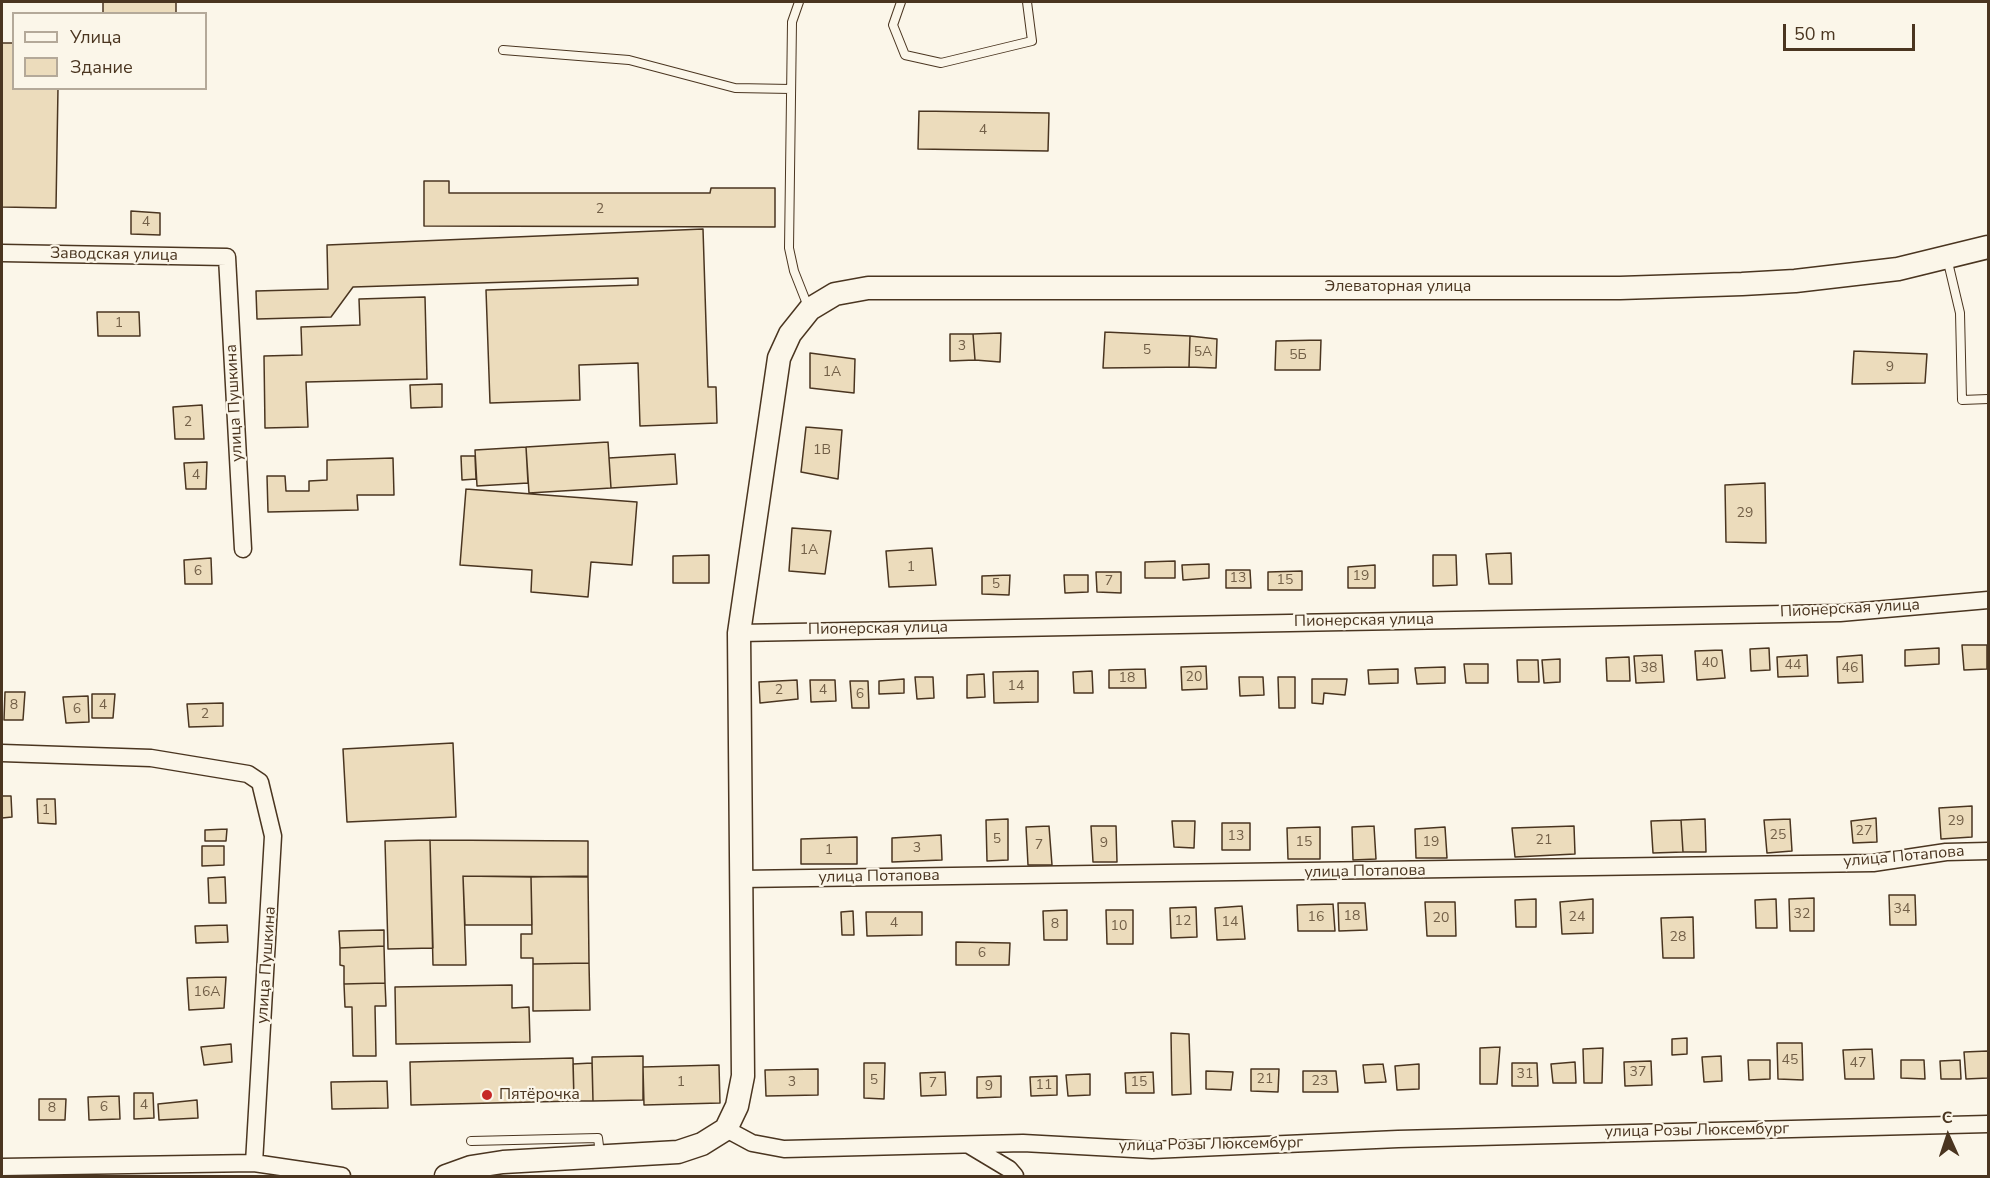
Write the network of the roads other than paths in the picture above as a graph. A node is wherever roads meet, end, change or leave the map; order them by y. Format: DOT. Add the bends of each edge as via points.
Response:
graph roads {
  1 [pos="799,2"];
  2 [pos="901,2"];
  3 [pos="1027,2"];
  4 [pos="502,50"];
  5 [pos="791,89"];
  6 [pos="1989,247"];
  7 [pos="2,253"];
  8 [pos="227,257"];
  9 [pos="1947,257"];
  10 [pos="810,309"];
  11 [pos="1989,399"];
  12 [pos="243,549"];
  13 [pos="1989,600"];
  14 [pos="739,633"];
  15 [pos="2,753"];
  16 [pos="1989,850"];
  17 [pos="740,879"];
  18 [pos="1989,1124"];
  19 [pos="726,1129"];
  20 [pos="471,1141"];
  21 [pos="969,1144"];
  22 [pos="600,1158"];
  23 [pos="254,1163"];
  24 [pos="2,1167"];
  25 [pos="297,1168"];
  26 [pos="316,1176"];
  27 [pos="342,1176"];
  28 [pos="446,1176"];
  29 [pos="1015,1176"];
  1 -- 5 [label="lane" via="792,22"];
  2 -- 3 [label="lane" via="893,25 905,55 941,63 1032,41"];
  4 -- 5 [label="lane" via="629,60 735,88"];
  5 -- 10 [label="lane" via="789,248"];
  6 -- 9 [label="main road, Элеваторная улица"];
  7 -- 8 [label="street, Заводская улица"];
  8 -- 12 [label="street, улица Пушкина"];
  9 -- 10 [label="main road, Элеваторная улица" via="1849,276 1676,287 868,288 835,294"];
  9 -- 11 [label="lane" via="1960,313 1962,400"];
  10 -- 14 [label="main road" via="790,334 779,358"];
  13 -- 14 [label="street, Пионерская улица" via="1840,613"];
  14 -- 17 [label="main road"];
  15 -- 23 [label="street, улица Пушкина" via="151,758 248,774 260,782 273,836"];
  16 -- 17 [label="street, улица Потапова" via="1861,863"];
  17 -- 19 [label="main road" via="743,1076 737,1106"];
  18 -- 21 [label="street, улица Розы Люксембург" via="1398,1139 1152,1150"];
  19 -- 21 [label="street, улица Розы Люксембург" via="752,1143 784,1149"];
  19 -- 22 [label="main road" via="702,1144 678,1152"];
  20 -- 22 [label="lane" via="598,1138"];
  21 -- 29 [label="street"];
  22 -- 28 [label="main road" via="503,1162"];
  23 -- 24 [label="street"];
  23 -- 25 [label="street"];
  25 -- 26 [label="street"];
  25 -- 27 [label="street"];
}
